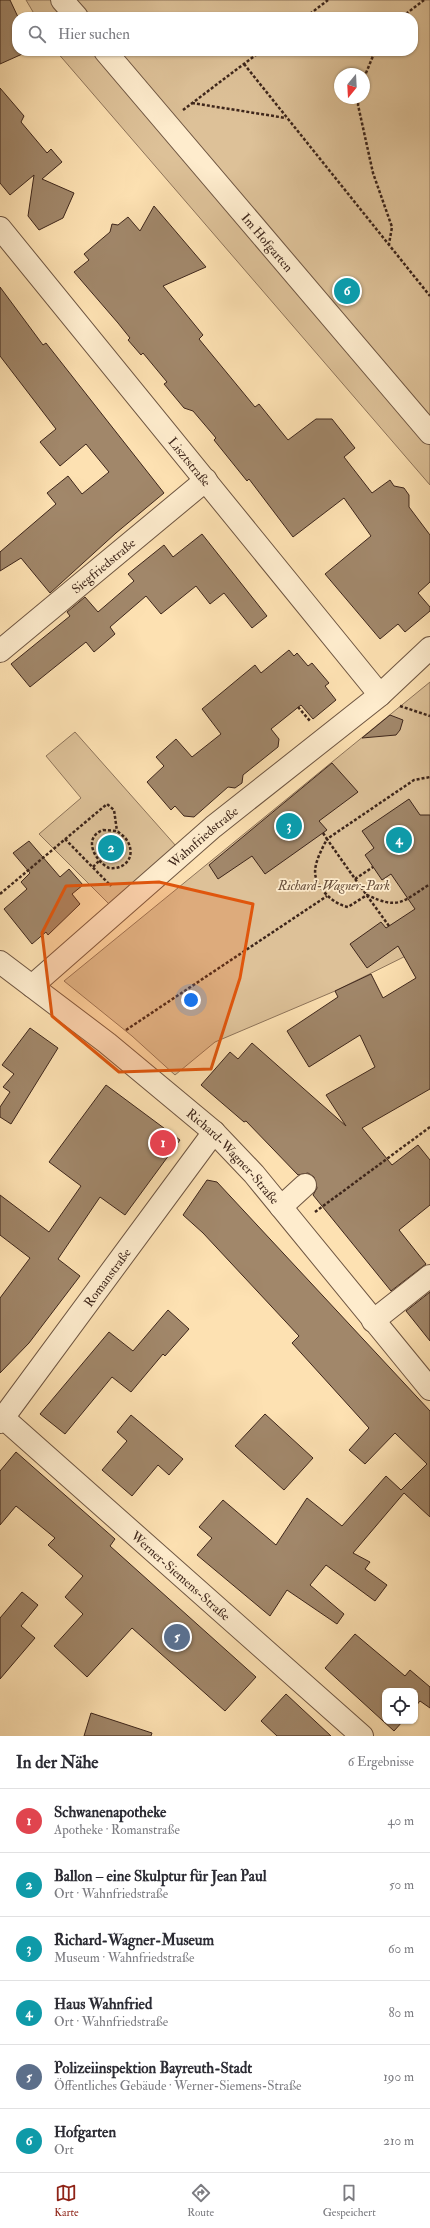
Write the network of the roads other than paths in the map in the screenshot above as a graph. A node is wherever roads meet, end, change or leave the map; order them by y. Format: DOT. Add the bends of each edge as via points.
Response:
graph roads {
  1 [pos="62,0"];
  2 [pos="73,12"];
  3 [pos="109,56"];
  4 [pos="0,228"];
  5 [pos="430,434"];
  6 [pos="206,480"];
  7 [pos="430,648"];
  8 [pos="0,651"];
  9 [pos="380,695"];
  10 [pos="2,966"];
  11 [pos="32,986"];
  12 [pos="214,1132"];
  13 [pos="305,1185"];
  14 [pos="287,1215"];
  15 [pos="430,1276"];
  16 [pos="373,1321"];
  17 [pos="430,1388"];
  18 [pos="1,1418"];
  19 [pos="362,1736"];
  1 -- 2 [label="street"];
  3 -- 5 [label="street, Im Hofgarten"];
  4 -- 6 [label="street, Lisztstraße"];
  6 -- 8 [label="street, Siegfriedstraße"];
  6 -- 9 [label="street, Lisztstraße"];
  7 -- 9 [label="street, Wahnfriedstraße"];
  9 -- 11 [label="street, Wahnfriedstraße" via="213,827"];
  10 -- 11 [label="street, Richard-Wagner-Straße"];
  11 -- 12 [label="street, Richard-Wagner-Straße" via="107,1043"];
  12 -- 14 [label="street, Richard-Wagner-Straße" via="254,1174"];
  12 -- 18 [label="street, Romanstraße"];
  13 -- 14 [label="street"];
  14 -- 16 [label="street, Richard-Wagner-Straße"];
  15 -- 16 [label="street"];
  16 -- 17 [label="street, Richard-Wagner-Straße"];
  18 -- 19 [label="street, Werner-Siemens-Straße"];
}
